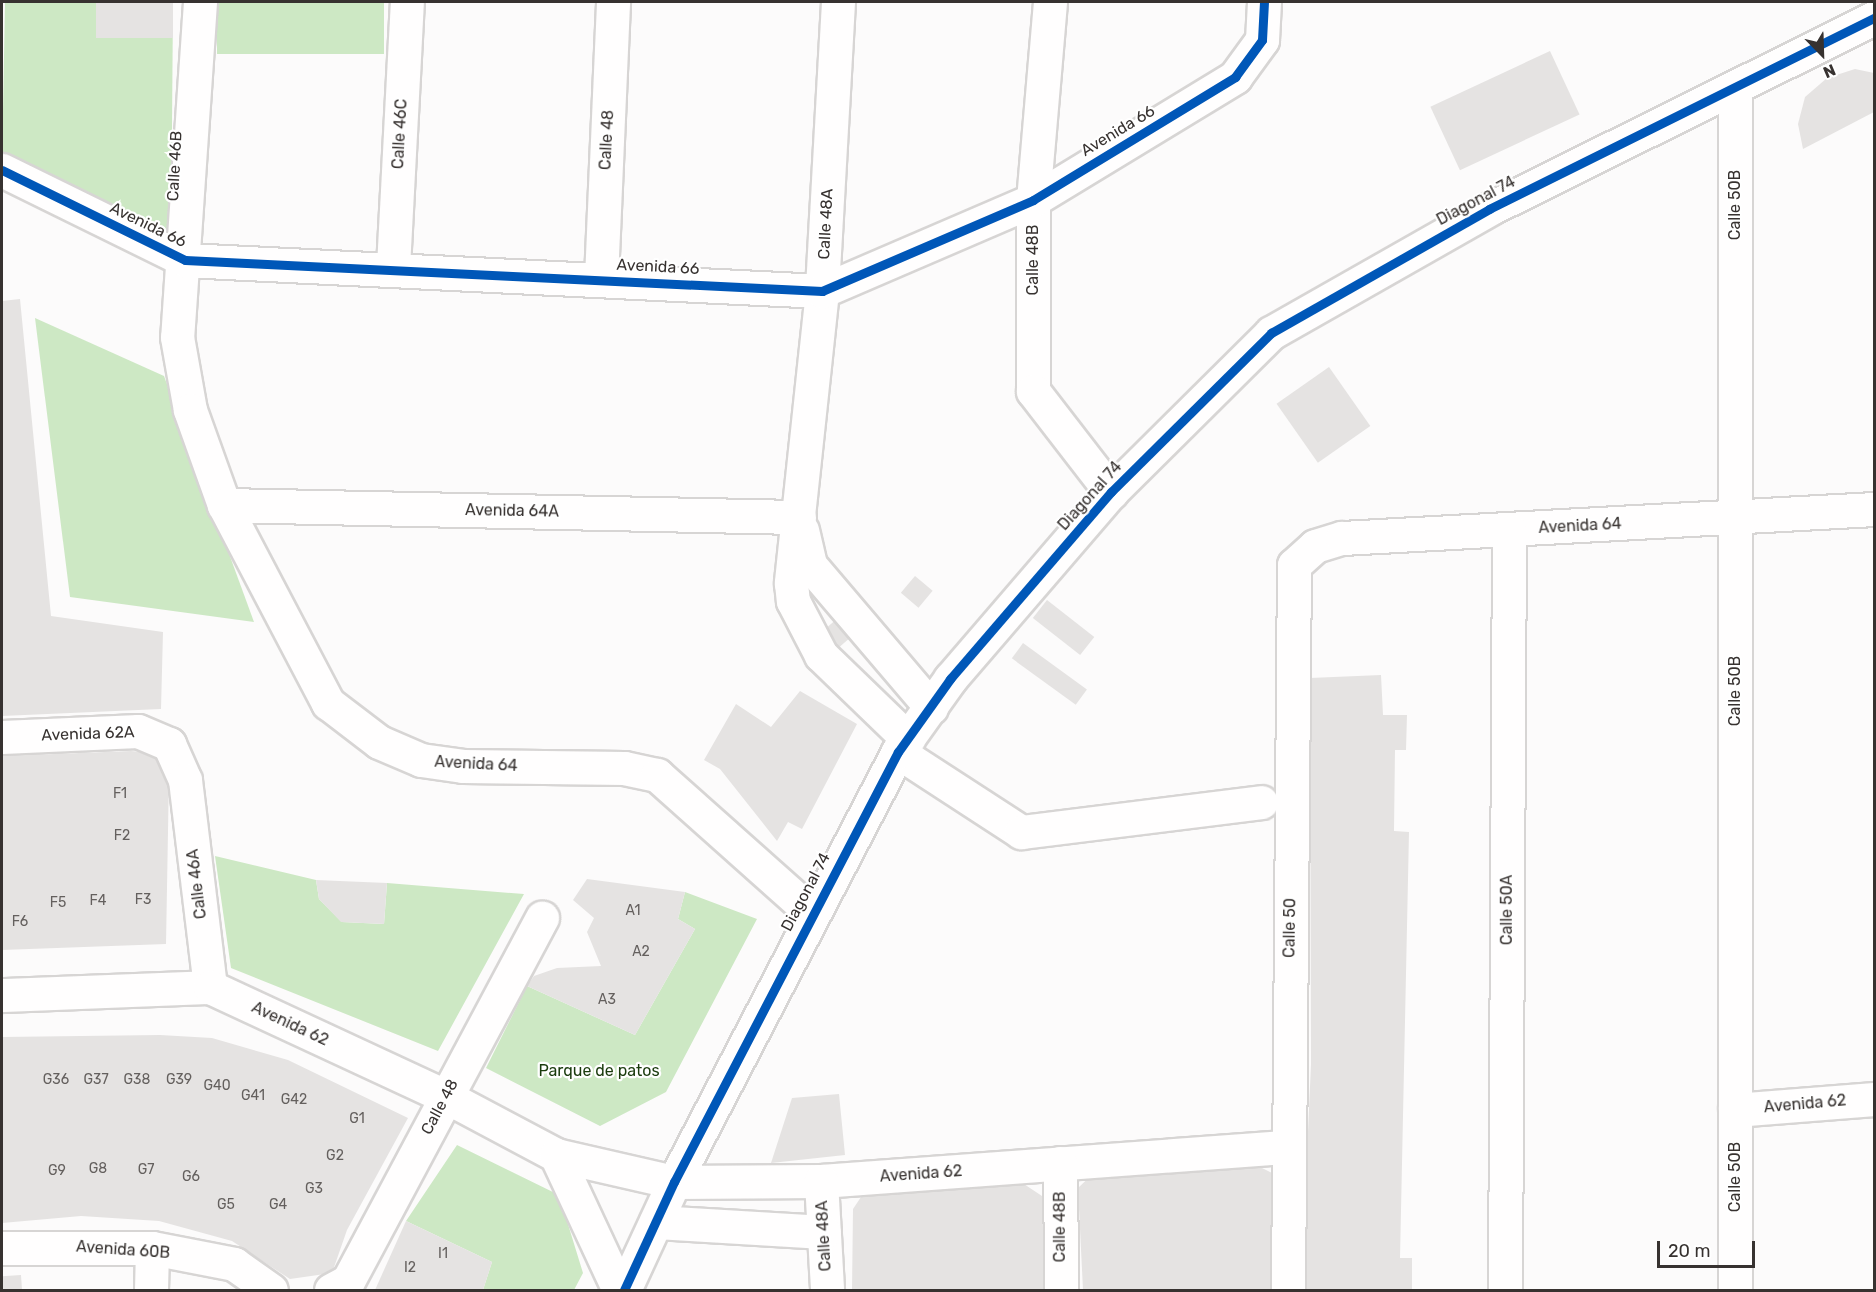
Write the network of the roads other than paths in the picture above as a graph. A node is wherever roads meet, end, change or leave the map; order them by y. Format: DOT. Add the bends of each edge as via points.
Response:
graph roads {
  1 [pos="200,2"];
  2 [pos="407,2"];
  3 [pos="614,2"];
  4 [pos="838,2"];
  5 [pos="1050,2"];
  6 [pos="1264,2"];
  7 [pos="1875,18"];
  8 [pos="1735,91"];
  9 [pos="2,170"];
  10 [pos="1033,200"];
  11 [pos="185,260"];
  12 [pos="393,267"];
  13 [pos="601,278"];
  14 [pos="822,291"];
  15 [pos="1111,492"];
  16 [pos="224,505"];
  17 [pos="1875,509"];
  18 [pos="799,517"];
  19 [pos="1735,518"];
  20 [pos="1509,530"];
  21 [pos="1294,565"];
  22 [pos="931,707"];
  23 [pos="2,737"];
  24 [pos="903,745"];
  25 [pos="185,780"];
  26 [pos="1261,802"];
  27 [pos="812,913"];
  28 [pos="542,918"];
  29 [pos="210,987"];
  30 [pos="2,995"];
  31 [pos="445,1096"];
  32 [pos="1875,1099"];
  33 [pos="1735,1110"];
  34 [pos="1288,1147"];
  35 [pos="556,1155"];
  36 [pos="1060,1163"];
  37 [pos="821,1181"];
  38 [pos="674,1182"];
  39 [pos="656,1222"];
  40 [pos="824,1232"];
  41 [pos="2,1248"];
  42 [pos="152,1248"];
  43 [pos="151,1290"];
  44 [pos="272,1290"];
  45 [pos="331,1290"];
  46 [pos="619,1290"];
  47 [pos="624,1290"];
  48 [pos="827,1290"];
  49 [pos="1060,1290"];
  50 [pos="1288,1290"];
  51 [pos="1505,1290"];
  52 [pos="1735,1290"];
  1 -- 11 [label="street, Calle 46B"];
  2 -- 12 [label="street, Calle 46C"];
  3 -- 13 [label="street, Calle 48"];
  4 -- 14 [label="street, Calle 48A"];
  5 -- 10 [label="street, Calle 48B"];
  6 -- 10 [label="street, Avenida 66" via="1262,40 1235,77"];
  7 -- 8 [label="street, Diagonal 74"];
  8 -- 15 [label="street, Diagonal 74" via="1490,209 1271,333"];
  8 -- 19 [label="street, Calle 50B"];
  9 -- 11 [label="street, Avenida 66"];
  10 -- 14 [label="street, Avenida 66"];
  10 -- 15 [label="street, Calle 48B" via="1033,391"];
  11 -- 12 [label="street, Avenida 66"];
  11 -- 16 [label="street, Calle 46B" via="177,337 190,410"];
  12 -- 13 [label="street, Avenida 66"];
  13 -- 14 [label="street, Avenida 66"];
  14 -- 18 [label="street, Calle 48A"];
  15 -- 22 [label="street, Diagonal 74"];
  16 -- 18 [label="street, Avenida 64A"];
  16 -- 27 [label="street, Avenida 64" via="328,703 379,742 421,760 463,766 624,768 657,775"];
  17 -- 19 [label="street, Avenida 64"];
  18 -- 22 [label="street, Calle 48A" via="810,565"];
  18 -- 24 [label="street, Calle 48A" via="793,601 821,655"];
  19 -- 20 [label="street, Avenida 64"];
  19 -- 33 [label="street, Calle 50B"];
  20 -- 21 [label="street, Avenida 64" via="1342,538 1315,546"];
  20 -- 51 [label="street, Calle 50A"];
  21 -- 34 [label="street, Calle 50"];
  22 -- 24 [label="street, Diagonal 74"];
  23 -- 25 [label="street, Avenida 62A" via="138,730 169,744"];
  24 -- 26 [label="street, Calle 48A" via="1021,832"];
  24 -- 27 [label="street, Diagonal 74"];
  25 -- 29 [label="street, Calle 46A"];
  27 -- 38 [label="street, Diagonal 74"];
  28 -- 31 [label="street, Calle 48"];
  29 -- 30 [label="street, Avenida 62"];
  29 -- 31 [label="street, Avenida 62"];
  31 -- 35 [label="street, Avenida 62"];
  31 -- 45 [label="street, Calle 48" via="348,1281"];
  32 -- 33 [label="street, Avenida 62"];
  33 -- 52 [label="street, Calle 50B"];
  34 -- 36 [label="street, Avenida 62"];
  34 -- 50 [label="street, Calle 50"];
  35 -- 38 [label="street, Avenida 62"];
  35 -- 46 [label="street"];
  36 -- 37 [label="street, Avenida 62"];
  36 -- 49 [label="street, Calle 48B"];
  37 -- 38 [label="street, Avenida 62"];
  37 -- 40 [label="street, Calle 48A"];
  38 -- 39 [label="street, Diagonal 74"];
  39 -- 40 [label="street"];
  39 -- 47 [label="street, Diagonal 74"];
  40 -- 48 [label="street, Calle 48A"];
  41 -- 42 [label="street, Avenida 60B"];
  42 -- 43 [label="street"];
  42 -- 44 [label="street, Avenida 60B" via="234,1264"];
}
